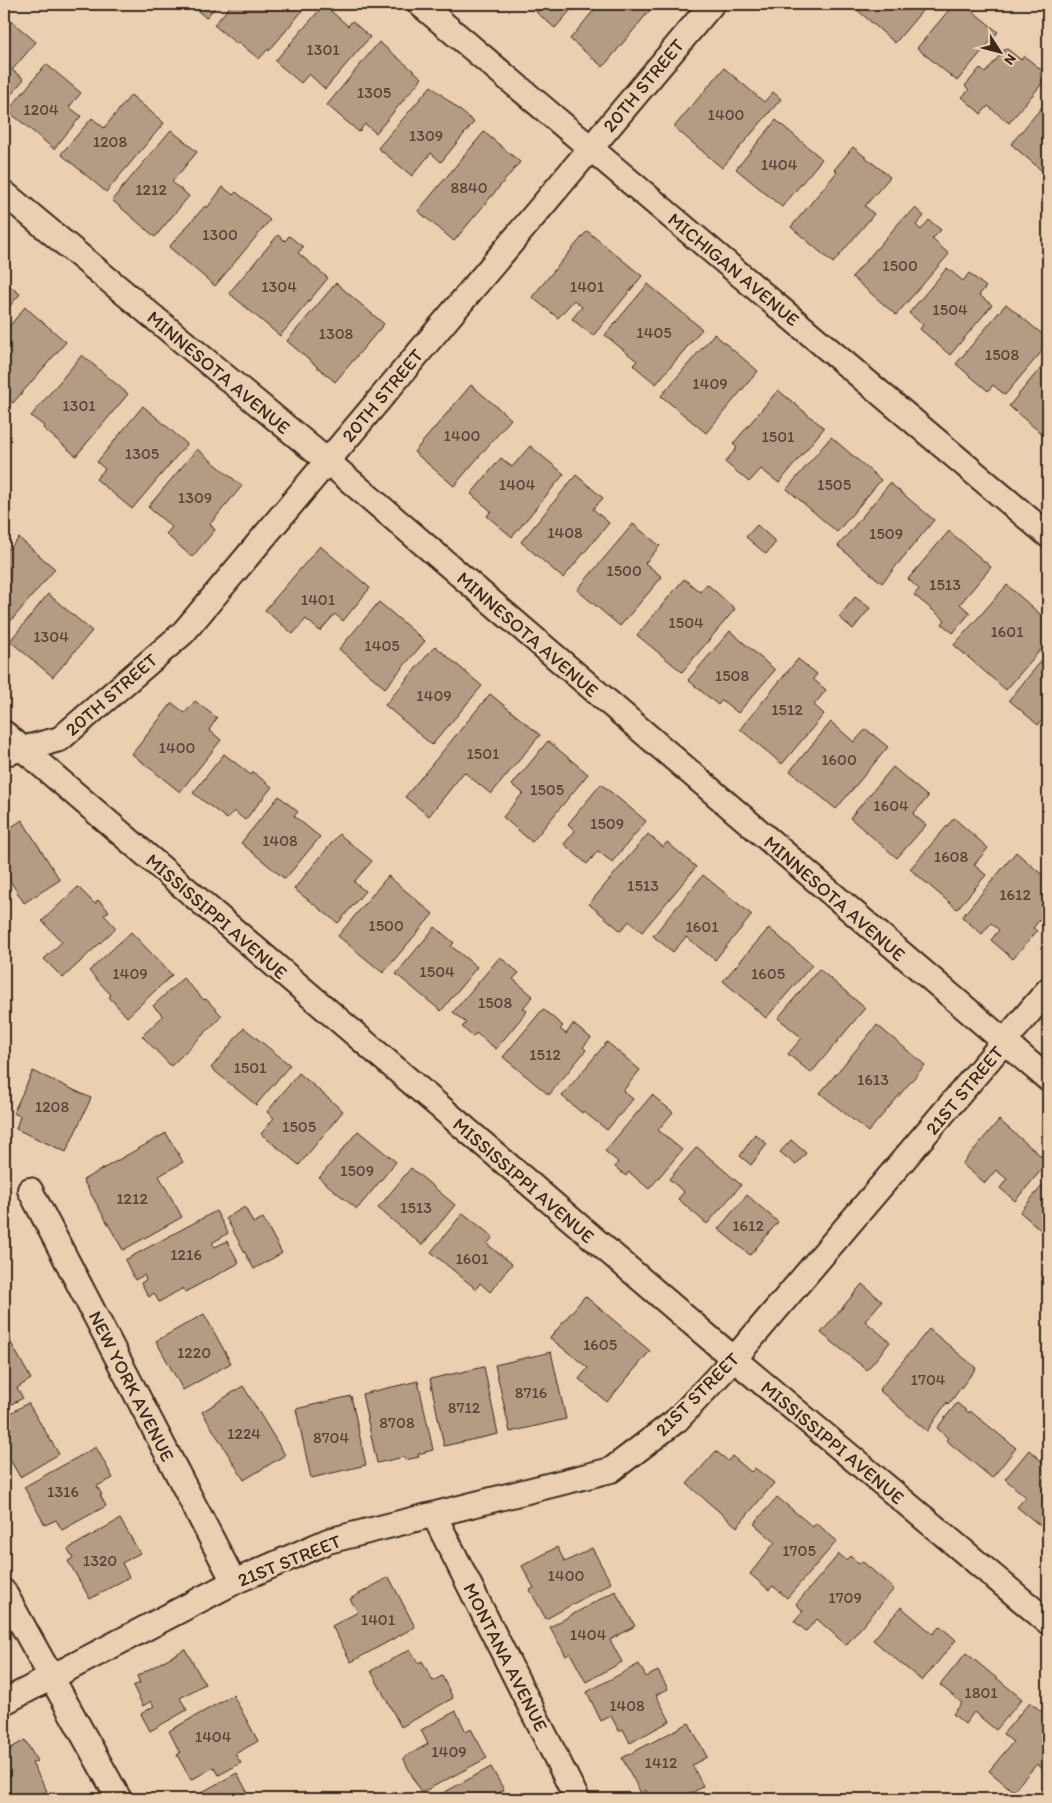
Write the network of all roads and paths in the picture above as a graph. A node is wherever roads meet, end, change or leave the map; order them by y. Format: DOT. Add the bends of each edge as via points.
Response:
graph roads {
  1 [pos="420,4"];
  2 [pos="712,4"];
  3 [pos="591,148"];
  4 [pos="4,193"];
  5 [pos="327,461"];
  6 [pos="1048,535"];
  7 [pos="4,733"];
  8 [pos="13,752"];
  9 [pos="1048,990"];
  10 [pos="1004,1042"];
  11 [pos="1048,1079"];
  12 [pos="30,1190"];
  13 [pos="734,1360"];
  14 [pos="434,1515"];
  15 [pos="234,1582"];
  16 [pos="4,1592"];
  17 [pos="1048,1622"];
  18 [pos="51,1677"];
  19 [pos="4,1702"];
  20 [pos="119,1799"];
  21 [pos="577,1799"];
  1 -- 3 [label="street, MICHIGAN AVENUE"];
  2 -- 3 [label="street, 20TH STREET"];
  3 -- 5 [label="street, 20TH STREET"];
  3 -- 6 [label="street, MICHIGAN AVENUE"];
  4 -- 5 [label="street, MINNESOTA AVENUE"];
  5 -- 8 [label="street, 20TH STREET" via="183,633 60,739"];
  5 -- 10 [label="street, MINNESOTA AVENUE"];
  7 -- 8 [label="street, MISSISSIPPI AVENUE"];
  8 -- 13 [label="street, MISSISSIPPI AVENUE"];
  9 -- 10 [label="street, 21ST STREET"];
  10 -- 11 [label="street, MINNESOTA AVENUE"];
  10 -- 13 [label="street, 21ST STREET"];
  12 -- 15 [label="street, NEW YORK AVENUE"];
  13 -- 14 [label="street, 21ST STREET" via="677,1420 612,1470"];
  13 -- 17 [label="street, MISSISSIPPI AVENUE"];
  14 -- 15 [label="street, 21ST STREET" via="328,1541"];
  14 -- 21 [label="street, MONTANA AVENUE"];
  15 -- 18 [label="street, 21ST STREET"];
  16 -- 18 [label="street"];
  18 -- 19 [label="street, 21ST STREET"];
  18 -- 20 [label="street"];
}
